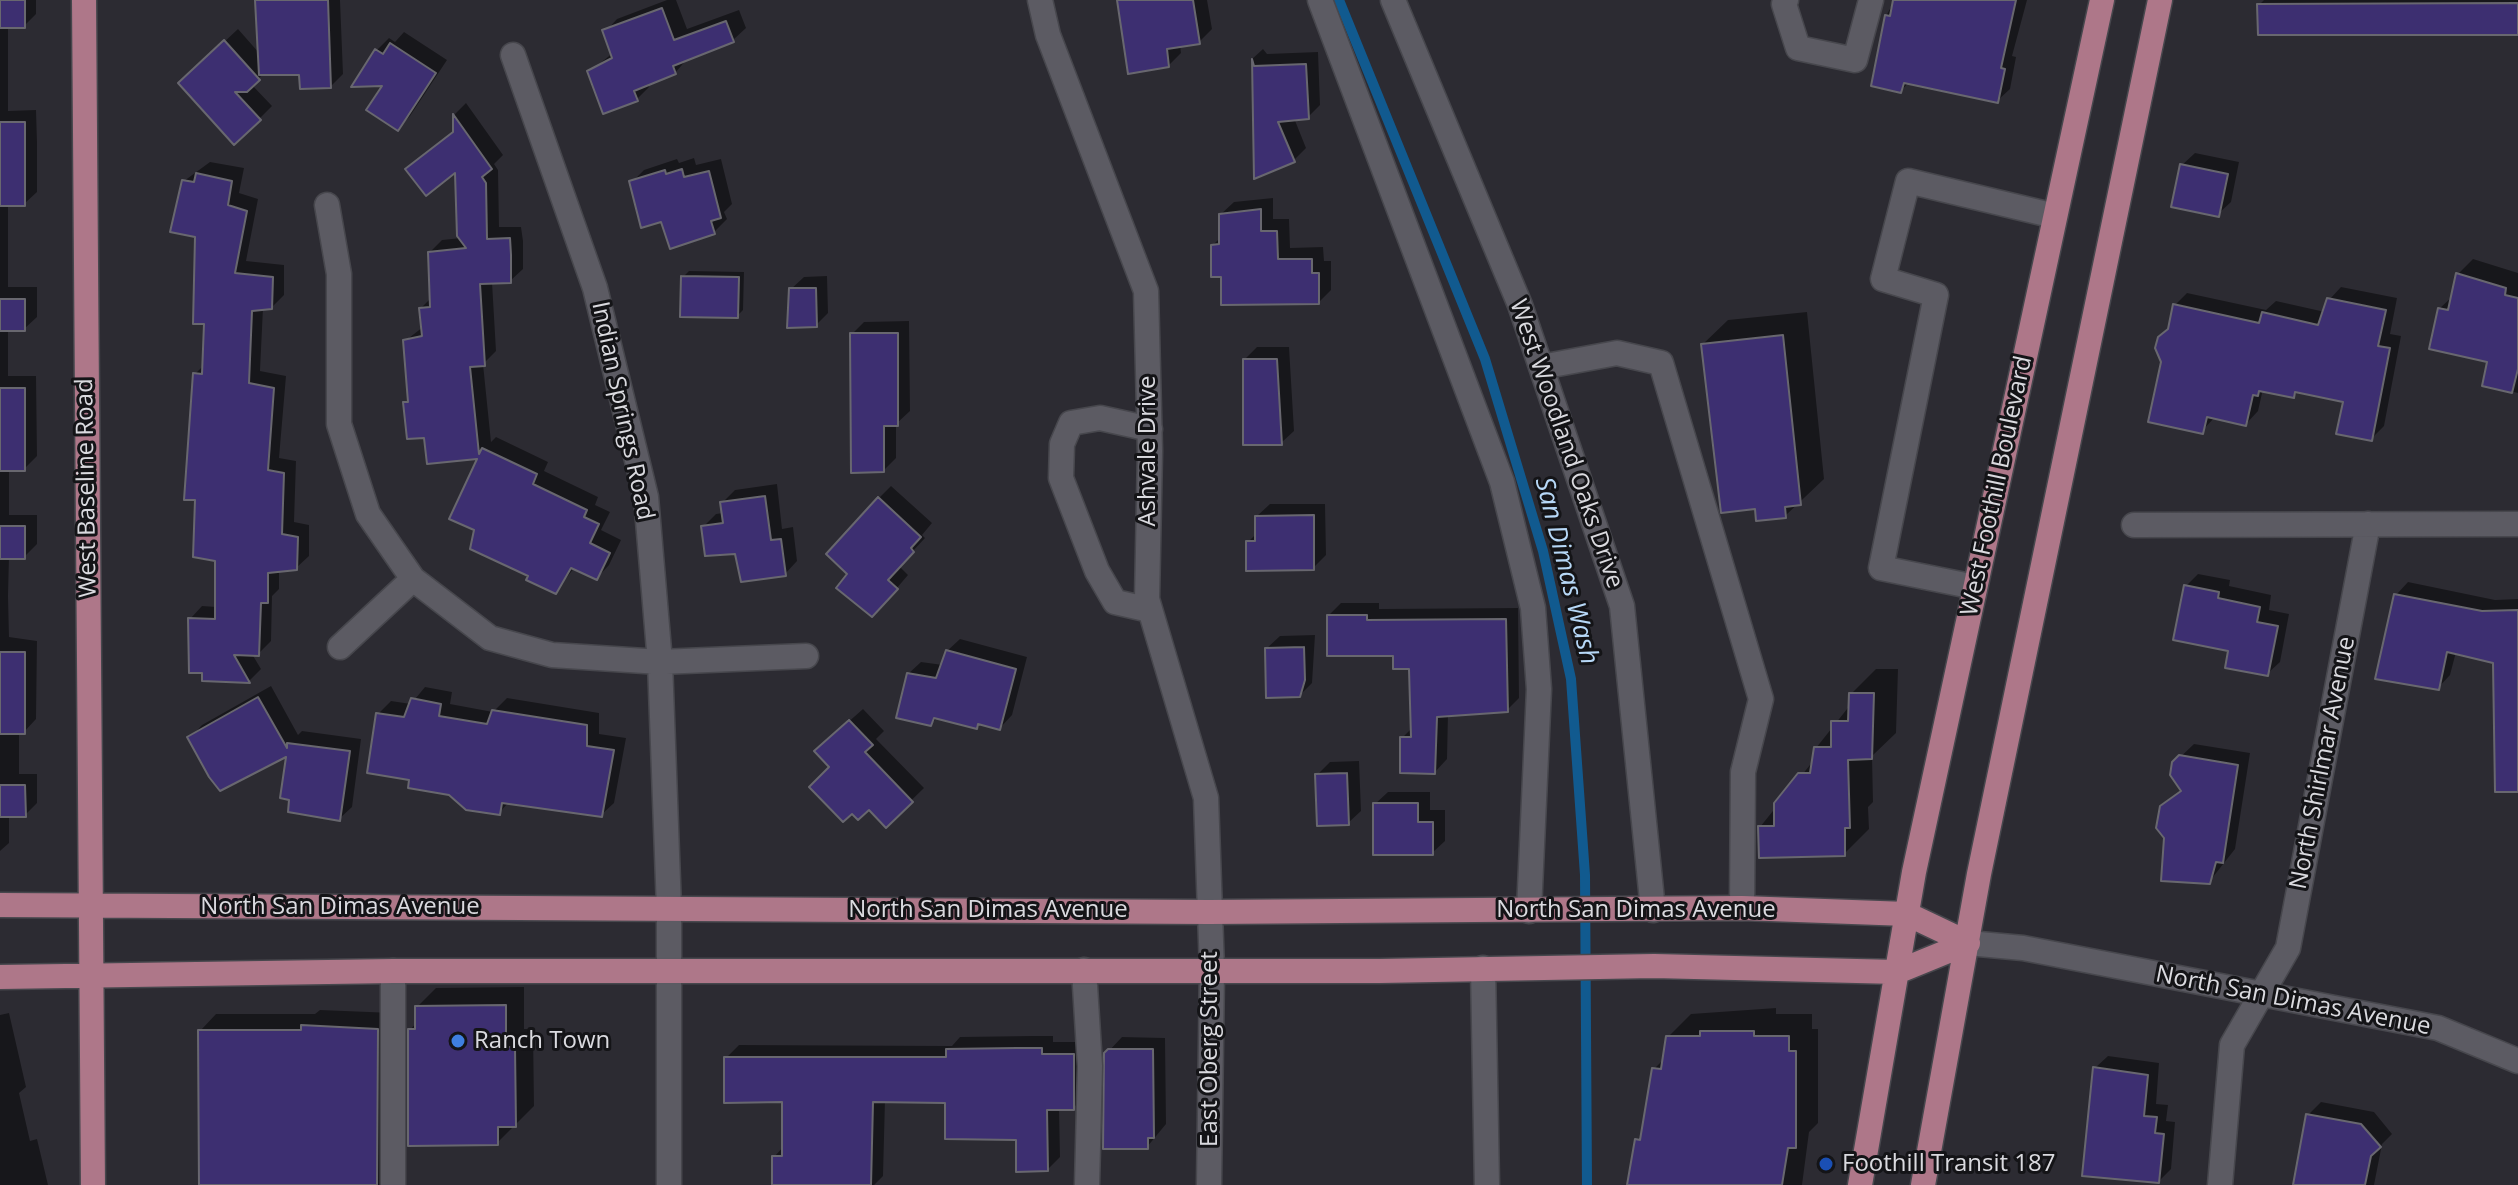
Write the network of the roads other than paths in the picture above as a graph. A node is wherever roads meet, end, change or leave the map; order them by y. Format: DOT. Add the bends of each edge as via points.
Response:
graph roads {
  1 [pos="84,0"];
  2 [pos="1040,0"];
  3 [pos="1320,0"];
  4 [pos="1393,0"];
  5 [pos="1786,0"];
  6 [pos="1871,0"];
  7 [pos="2102,0"];
  8 [pos="2160,0"];
  9 [pos="513,55"];
  10 [pos="327,205"];
  11 [pos="2055,216"];
  12 [pos="1541,367"];
  13 [pos="1150,429"];
  14 [pos="2368,524"];
  15 [pos="2518,524"];
  16 [pos="2134,525"];
  17 [pos="413,579"];
  18 [pos="1975,587"];
  19 [pos="1150,610"];
  20 [pos="340,647"];
  21 [pos="806,656"];
  22 [pos="660,662"];
  23 [pos="0,905"];
  24 [pos="92,907"];
  25 [pos="1742,908"];
  26 [pos="669,909"];
  27 [pos="1653,910"];
  28 [pos="1529,911"];
  29 [pos="1209,912"];
  30 [pos="1907,914"];
  31 [pos="1968,943"];
  32 [pos="1483,968"];
  33 [pos="1084,970"];
  34 [pos="1212,970"];
  35 [pos="393,971"];
  36 [pos="668,972"];
  37 [pos="1897,972"];
  38 [pos="0,977"];
  39 [pos="92,977"];
  40 [pos="2259,994"];
  41 [pos="2518,1061"];
  42 [pos="93,1185"];
  43 [pos="393,1185"];
  44 [pos="669,1185"];
  45 [pos="1087,1185"];
  46 [pos="1209,1185"];
  47 [pos="1487,1185"];
  48 [pos="1860,1185"];
  49 [pos="1923,1185"];
  50 [pos="2220,1185"];
  1 -- 24 [label="main road, West Baseline Road"];
  2 -- 13 [label="street, Ashvale Drive" via="1048,35 1146,291"];
  3 -- 28 [label="street" via="1502,482 1533,608 1539,689"];
  4 -- 12 [label="street, West Woodland Oaks Drive"];
  5 -- 6 [label="street" via="1798,48 1855,60"];
  7 -- 11 [label="main road, West Foothill Boulevard"];
  8 -- 31 [label="main road"];
  9 -- 22 [label="street, Indian Springs Road" via="595,288 646,497"];
  10 -- 17 [label="street" via="339,274 339,424 368,514"];
  11 -- 18 [label="main road, West Foothill Boulevard"];
  11 -- 18 [label="street" via="1908,181 1883,279 1936,295 1881,568"];
  12 -- 25 [label="street" via="1617,353 1661,363 1761,699 1743,772"];
  12 -- 27 [label="street, West Woodland Oaks Drive" via="1622,606"];
  13 -- 19 [label="street, Ashvale Drive"];
  13 -- 19 [label="street" via="1100,418 1071,423 1062,444 1061,478 1097,571 1115,602"];
  14 -- 15 [label="street"];
  14 -- 16 [label="street"];
  14 -- 40 [label="street, North Shirlmar Avenue" via="2288,948"];
  17 -- 20 [label="street"];
  17 -- 22 [label="street" via="490,638 552,655"];
  18 -- 30 [label="main road, West Foothill Boulevard"];
  19 -- 29 [label="street, Ashvale Drive" via="1206,798"];
  21 -- 22 [label="street"];
  22 -- 26 [label="street, Indian Springs Road"];
  23 -- 24 [label="main road, North San Dimas Avenue"];
  24 -- 26 [label="main road, North San Dimas Avenue"];
  24 -- 39 [label="main road, West Baseline Road"];
  25 -- 27 [label="main road, North San Dimas Avenue"];
  25 -- 30 [label="main road, North San Dimas Avenue"];
  26 -- 29 [label="main road, North San Dimas Avenue"];
  26 -- 36 [label="street, Indian Springs Road"];
  27 -- 28 [label="main road, North San Dimas Avenue"];
  28 -- 29 [label="main road, North San Dimas Avenue"];
  29 -- 34 [label="street, East Oberg Street"];
  30 -- 31 [label="main road, North San Dimas Avenue"];
  30 -- 37 [label="main road, West Foothill Boulevard"];
  31 -- 37 [label="main road, North San Dimas Avenue"];
  31 -- 40 [label="street, North San Dimas Avenue" via="2032,950"];
  31 -- 49 [label="main road"];
  32 -- 34 [label="main road, North San Dimas Avenue"];
  32 -- 37 [label="main road, North San Dimas Avenue"];
  32 -- 47 [label="street"];
  33 -- 34 [label="main road, North San Dimas Avenue"];
  33 -- 36 [label="main road, North San Dimas Avenue"];
  33 -- 45 [label="street" via="1090,1066"];
  34 -- 46 [label="street, East Oberg Street"];
  35 -- 36 [label="main road, North San Dimas Avenue"];
  35 -- 39 [label="main road, North San Dimas Avenue"];
  35 -- 43 [label="street"];
  36 -- 44 [label="street, Indian Springs Road"];
  37 -- 48 [label="main road, West Foothill Boulevard"];
  38 -- 39 [label="main road, North San Dimas Avenue"];
  39 -- 42 [label="main road, West Baseline Road"];
  40 -- 41 [label="street, North San Dimas Avenue" via="2438,1028"];
  40 -- 50 [label="street, North Shirlmar Avenue" via="2232,1045"];
}
